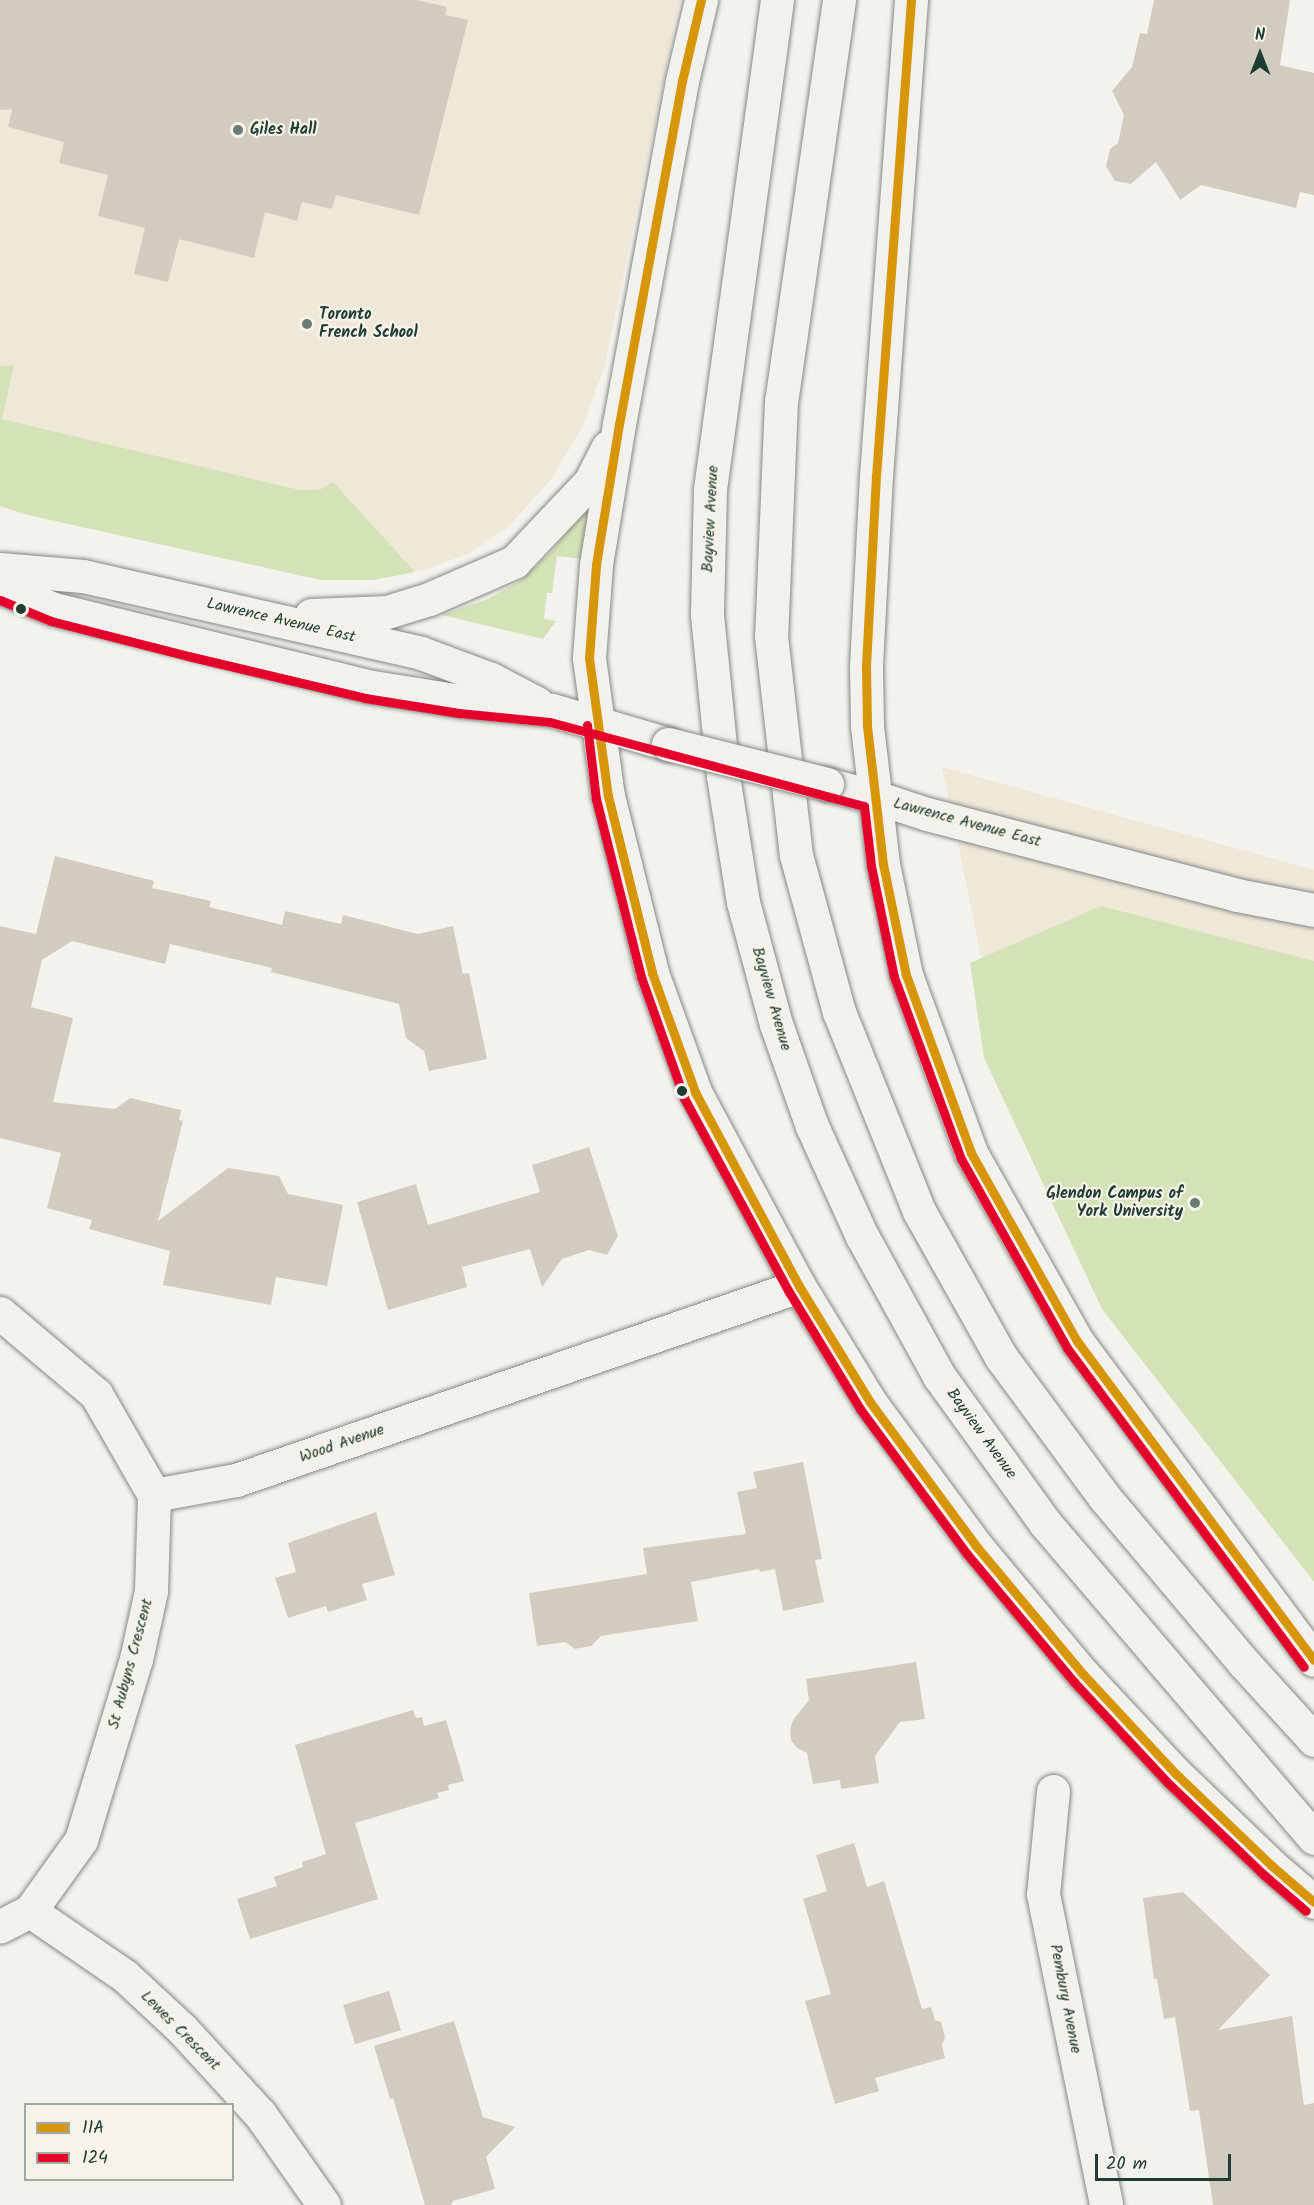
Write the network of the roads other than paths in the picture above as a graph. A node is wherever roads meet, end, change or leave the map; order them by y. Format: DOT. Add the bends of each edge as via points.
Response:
graph roads {
  1 [pos="701,0"];
  2 [pos="777,0"];
  3 [pos="839,0"];
  4 [pos="910,0"];
  5 [pos="619,424"];
  6 [pos="0,569"];
  7 [pos="0,587"];
  8 [pos="268,617"];
  9 [pos="552,710"];
  10 [pos="599,724"];
  11 [pos="875,797"];
  12 [pos="1314,910"];
  13 [pos="799,1286"];
  14 [pos="0,1313"];
  15 [pos="154,1496"];
  16 [pos="1314,1660"];
  17 [pos="1314,1740"];
  18 [pos="1053,1791"];
  19 [pos="1314,1838"];
  20 [pos="1314,1902"];
  21 [pos="30,1911"];
  22 [pos="0,1926"];
  23 [pos="324,2205"];
  24 [pos="1106,2205"];
  1 -- 5 [label="main road" via="682,81"];
  2 -- 19 [label="main road, Bayview Avenue" via="710,490 707,615 723,776 740,879 776,1024 812,1126 862,1236 939,1376 1045,1523"];
  3 -- 17 [label="main road" via="781,401 771,636 796,855 839,1012 919,1211 1001,1357 1105,1498"];
  4 -- 11 [label="main road" via="866,667 867,726"];
  5 -- 8 [label="main road" via="590,482 514,562 429,599 387,612"];
  5 -- 10 [label="main road" via="596,565 589,658"];
  6 -- 8 [label="main road, Lawrence Avenue East" via="83,576"];
  7 -- 9 [label="main road, Lawrence Avenue East" via="54,609 368,686"];
  8 -- 9 [label="main road, Lawrence Avenue East" via="420,653 491,679"];
  9 -- 10 [label="main road, Lawrence Avenue East"];
  10 -- 11 [label="main road, Lawrence Avenue East, bridge"];
  10 -- 13 [label="main road" via="608,796 652,973 695,1092"];
  11 -- 12 [label="main road, Lawrence Avenue East" via="1237,895"];
  11 -- 16 [label="main road" via="883,864 906,975 971,1153 1077,1341"];
  13 -- 15 [label="main road, Wood Avenue" via="236,1480"];
  13 -- 20 [label="main road" via="870,1402 977,1547 1083,1674 1175,1773"];
  14 -- 15 [label="main road" via="96,1394"];
  15 -- 21 [label="main road, St Aubyns Crescent" via="151,1591 136,1659 81,1840"];
  18 -- 24 [label="main road, Pembury Avenue" via="1044,1894"];
  21 -- 22 [label="main road"];
  21 -- 23 [label="main road, Lewes Crescent" via="125,1976 182,2029 260,2114"];
}
